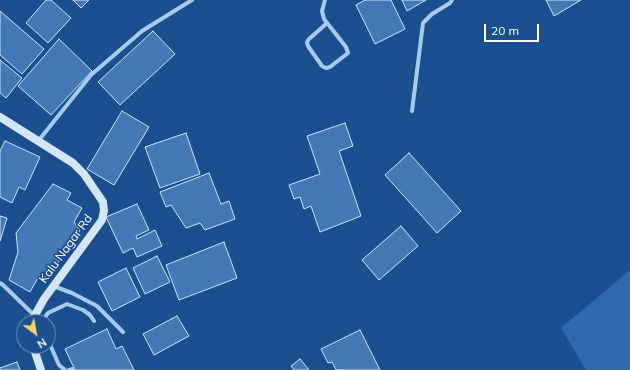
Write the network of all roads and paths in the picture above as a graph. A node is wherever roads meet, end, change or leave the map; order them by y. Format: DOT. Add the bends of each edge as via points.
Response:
graph roads {
  1 [pos="192,0"];
  2 [pos="325,0"];
  3 [pos="452,0"];
  4 [pos="327,23"];
  5 [pos="412,111"];
  6 [pos="0,117"];
  7 [pos="39,140"];
  8 [pos="0,283"];
  9 [pos="53,286"];
  10 [pos="29,314"];
  11 [pos="37,314"];
  12 [pos="47,314"];
  13 [pos="94,320"];
  14 [pos="123,332"];
  15 [pos="36,354"];
  16 [pos="54,354"];
  17 [pos="41,370"];
  18 [pos="65,370"];
  1 -- 7 [label="street" via="142,31 91,75"];
  2 -- 4 [label="street" via="322,11"];
  3 -- 5 [label="street" via="423,23"];
  4 -- 4 [label="street" via="348,53 326,68 322,66 307,42"];
  6 -- 7 [label="street, Kalu Nagar Rd"];
  7 -- 9 [label="street, Kalu Nagar Rd" via="73,163 84,174 103,202 104,211 102,220"];
  8 -- 10 [label="street"];
  9 -- 11 [label="street, Kalu Nagar Rd"];
  9 -- 14 [label="street" via="98,306"];
  12 -- 13 [label="street" via="67,304 83,310"];
  15 -- 17 [label="street"];
  16 -- 18 [label="street" via="59,365"];
}
